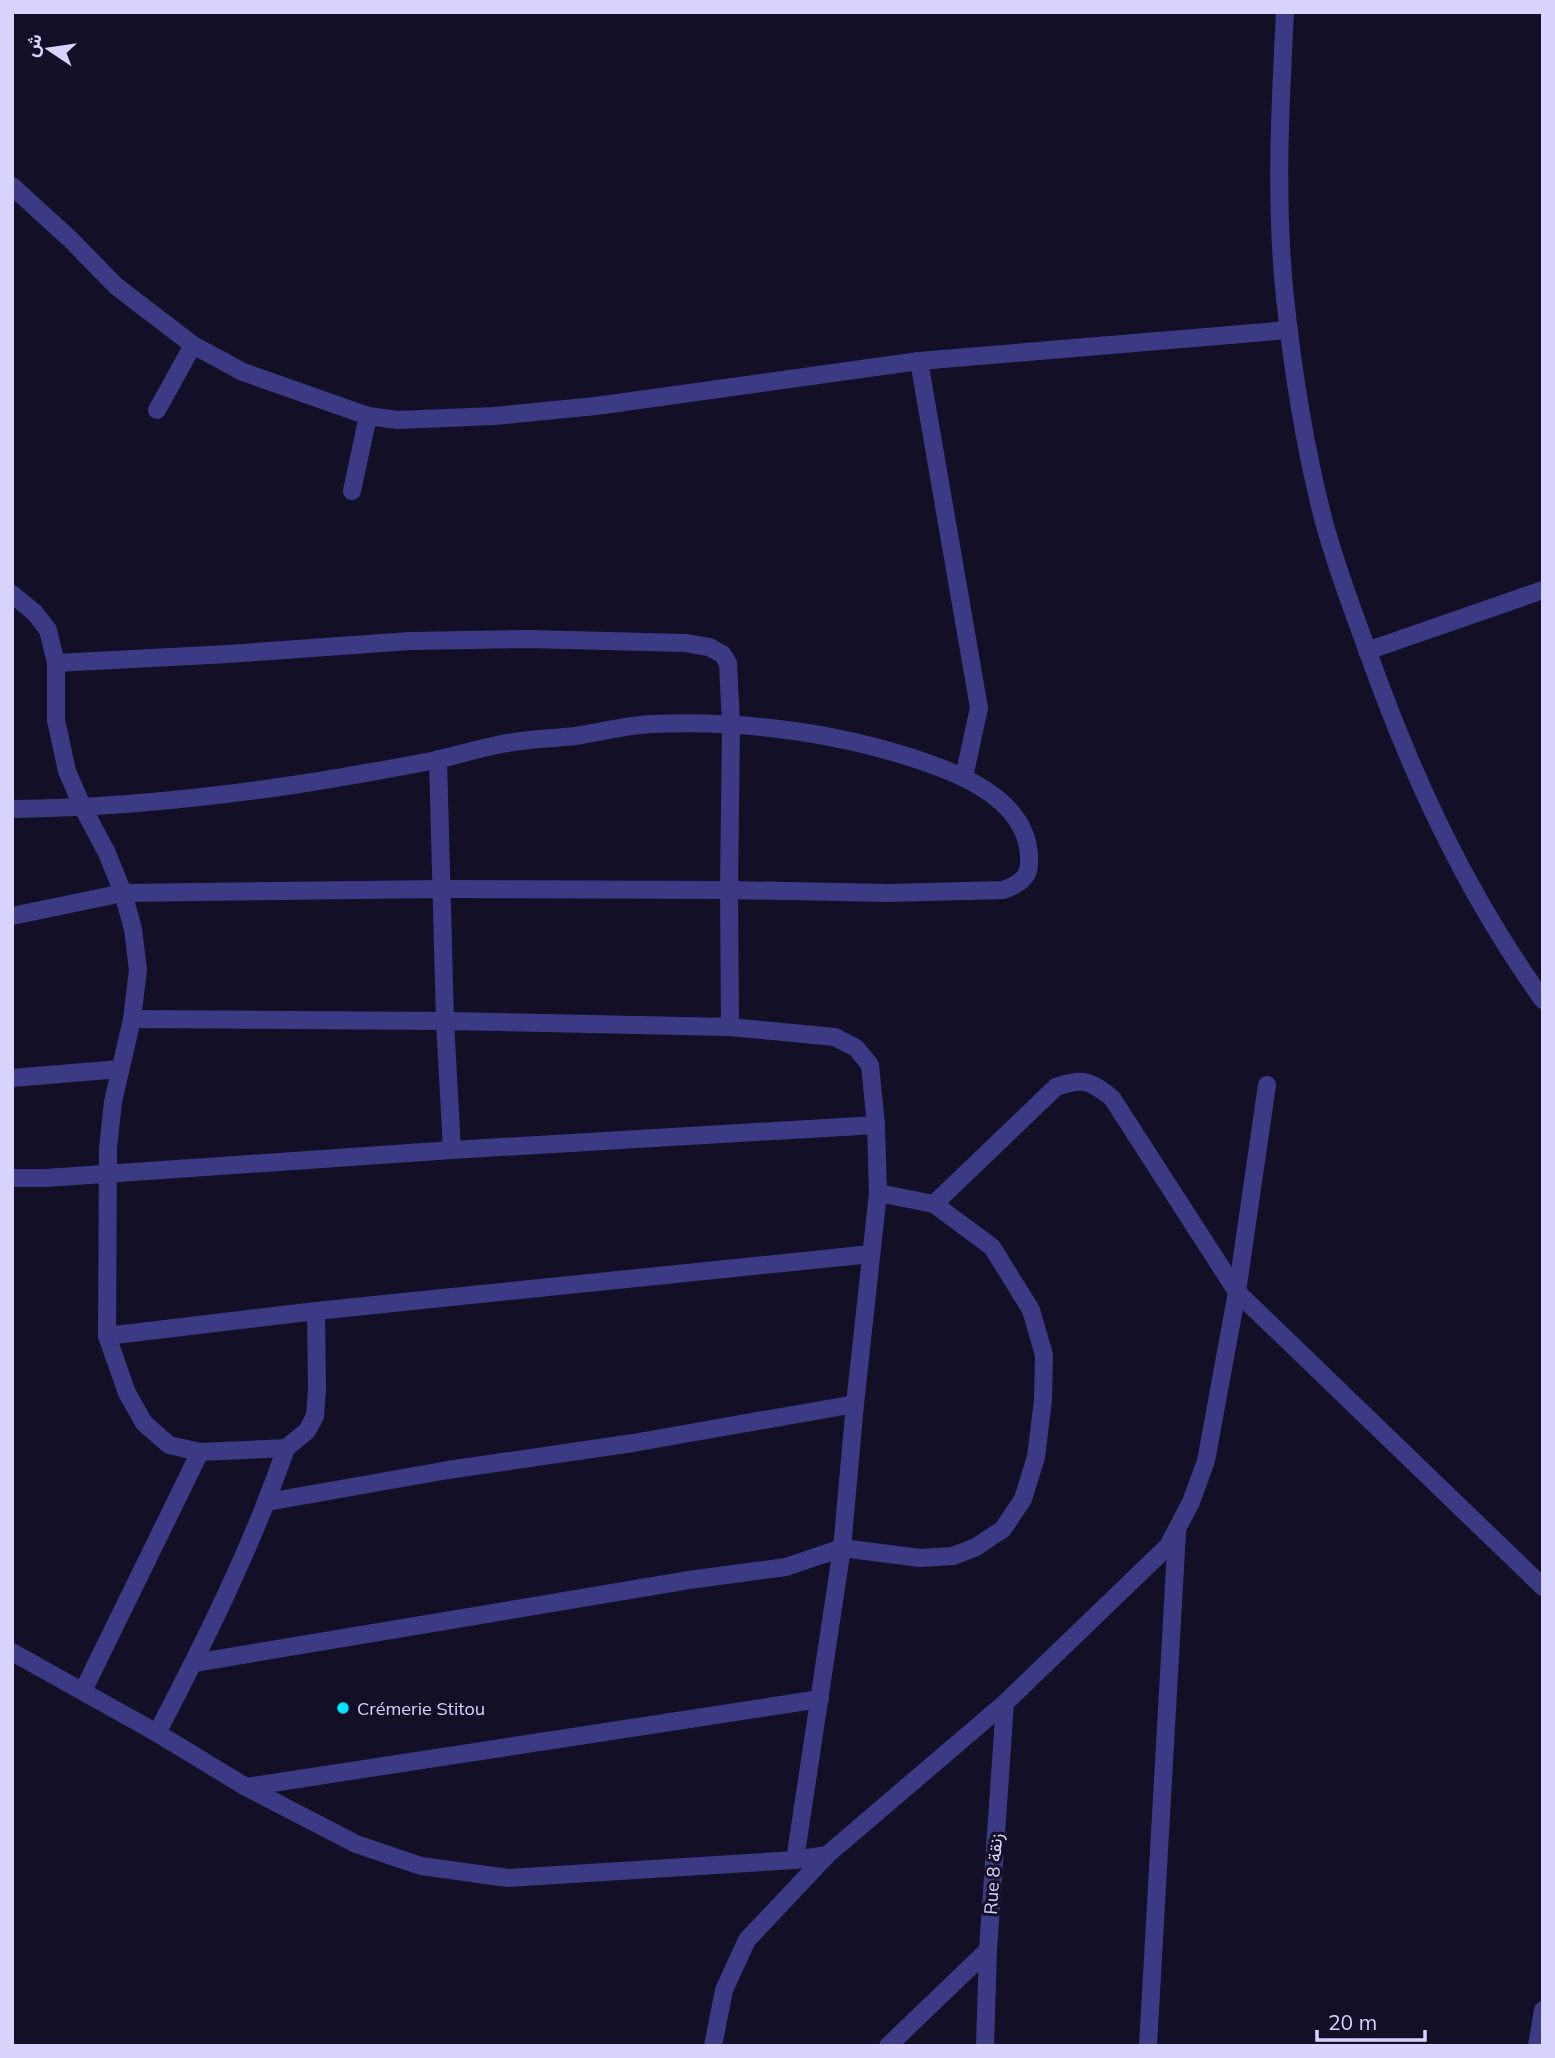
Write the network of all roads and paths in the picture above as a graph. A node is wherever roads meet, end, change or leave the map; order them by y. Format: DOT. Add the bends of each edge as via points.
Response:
graph roads {
  1 [pos="1285,12"];
  2 [pos="12,186"];
  3 [pos="1290,330"];
  4 [pos="192,345"];
  5 [pos="919,361"];
  6 [pos="156,410"];
  7 [pos="368,416"];
  8 [pos="352,491"];
  9 [pos="1543,590"];
  10 [pos="12,594"];
  11 [pos="1367,652"];
  12 [pos="56,663"];
  13 [pos="731,725"];
  14 [pos="438,759"];
  15 [pos="964,777"];
  16 [pos="83,808"];
  17 [pos="12,809"];
  18 [pos="442,889"];
  19 [pos="729,890"];
  20 [pos="123,893"];
  21 [pos="12,916"];
  22 [pos="1543,1000"];
  23 [pos="132,1019"];
  24 [pos="445,1021"];
  25 [pos="730,1027"];
  26 [pos="120,1069"];
  27 [pos="12,1078"];
  28 [pos="1267,1085"];
  29 [pos="876,1125"];
  30 [pos="452,1150"];
  31 [pos="109,1173"];
  32 [pos="12,1178"];
  33 [pos="878,1193"];
  34 [pos="934,1204"];
  35 [pos="871,1254"];
  36 [pos="1237,1292"];
  37 [pos="316,1311"];
  38 [pos="107,1336"];
  39 [pos="855,1404"];
  40 [pos="286,1448"];
  41 [pos="200,1452"];
  42 [pos="267,1502"];
  43 [pos="1177,1530"];
  44 [pos="842,1548"];
  45 [pos="1543,1587"];
  46 [pos="12,1652"];
  47 [pos="194,1663"];
  48 [pos="82,1691"];
  49 [pos="820,1699"];
  50 [pos="1005,1703"];
  51 [pos="157,1733"];
  52 [pos="246,1787"];
  53 [pos="827,1855"];
  54 [pos="795,1860"];
  55 [pos="988,1950"];
  56 [pos="1543,2010"];
  57 [pos="713,2046"];
  58 [pos="888,2046"];
  59 [pos="985,2046"];
  60 [pos="1148,2046"];
  61 [pos="1537,2046"];
  1 -- 3 [label="street" via="1281,233"];
  2 -- 4 [label="street" via="116,286"];
  3 -- 5 [label="street"];
  3 -- 11 [label="street" via="1324,520"];
  4 -- 6 [label="street"];
  4 -- 7 [label="street" via="243,372"];
  5 -- 7 [label="street" via="506,415 398,420"];
  5 -- 15 [label="street" via="979,708"];
  7 -- 8 [label="street"];
  9 -- 11 [label="street"];
  10 -- 12 [label="street" via="48,630"];
  11 -- 22 [label="street" via="1421,789 1451,851 1486,915"];
  12 -- 13 [label="street" via="410,641 685,643 709,647 728,663"];
  12 -- 16 [label="street" via="56,720 67,771"];
  13 -- 14 [label="street" via="652,724 499,744"];
  13 -- 15 [label="street" via="811,733 904,754"];
  13 -- 19 [label="street"];
  14 -- 16 [label="street" via="293,785"];
  14 -- 18 [label="street"];
  15 -- 19 [label="street" via="993,793 1017,819 1030,867 1013,886 888,893"];
  16 -- 17 [label="street"];
  16 -- 20 [label="street"];
  18 -- 19 [label="street"];
  18 -- 20 [label="street"];
  18 -- 24 [label="street"];
  19 -- 25 [label="street"];
  20 -- 21 [label="street"];
  20 -- 23 [label="street" via="138,970"];
  23 -- 24 [label="street"];
  23 -- 26 [label="street"];
  24 -- 25 [label="street"];
  24 -- 30 [label="street"];
  25 -- 29 [label="street" via="835,1037 856,1048 870,1065"];
  26 -- 27 [label="street"];
  26 -- 31 [label="street" via="111,1113"];
  28 -- 36 [label="street"];
  29 -- 30 [label="street"];
  29 -- 33 [label="street"];
  30 -- 31 [label="street"];
  31 -- 32 [label="street"];
  31 -- 38 [label="street"];
  33 -- 34 [label="street"];
  33 -- 35 [label="street"];
  34 -- 36 [label="street" via="1056,1087 1074,1080 1091,1082 1112,1098"];
  34 -- 44 [label="street" via="992,1247 1031,1310 1044,1355 1036,1457 1023,1499 1003,1529 976,1547 953,1556 920,1558"];
  35 -- 37 [label="street"];
  35 -- 39 [label="street"];
  36 -- 43 [label="street" via="1206,1461"];
  36 -- 45 [label="street"];
  37 -- 38 [label="street"];
  37 -- 40 [label="street" via="315,1416 307,1432"];
  38 -- 41 [label="street" via="127,1393 144,1423 169,1445"];
  39 -- 42 [label="street"];
  39 -- 44 [label="street"];
  40 -- 41 [label="street"];
  40 -- 42 [label="street"];
  41 -- 48 [label="street"];
  42 -- 47 [label="street"];
  43 -- 50 [label="street" via="1168,1546"];
  43 -- 60 [label="street"];
  44 -- 47 [label="street" via="786,1567"];
  44 -- 49 [label="street"];
  46 -- 48 [label="street"];
  47 -- 51 [label="street"];
  48 -- 51 [label="street"];
  49 -- 52 [label="street"];
  49 -- 54 [label="street"];
  50 -- 53 [label="street"];
  50 -- 55 [label="street, Rue 8 زنقة"];
  51 -- 52 [label="street"];
  52 -- 54 [label="street" via="356,1844 421,1866 508,1878"];
  53 -- 54 [label="street"];
  53 -- 57 [label="street" via="747,1940 724,1990"];
  55 -- 58 [label="street"];
  55 -- 59 [label="street, Rue 8 زنقة"];
  56 -- 61 [label="street"];
}
